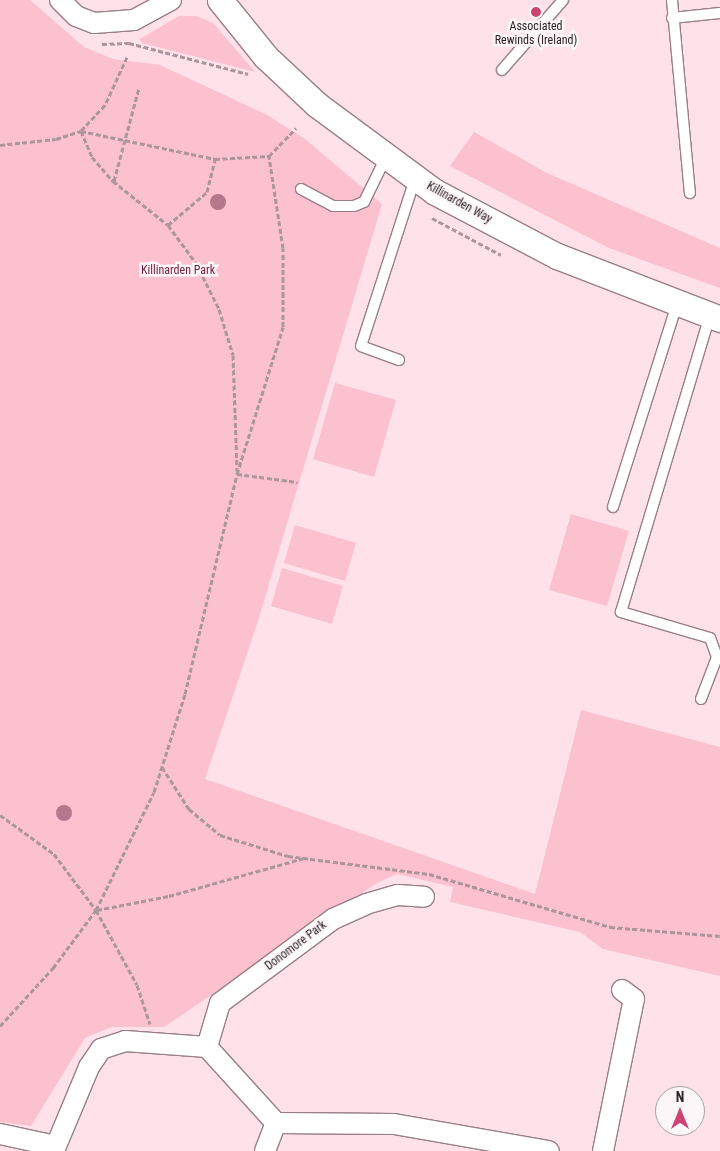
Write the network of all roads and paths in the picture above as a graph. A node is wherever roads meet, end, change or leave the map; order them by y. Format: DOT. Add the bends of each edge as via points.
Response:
graph roads {
  1 [pos="60,0"];
  2 [pos="171,0"];
  3 [pos="220,0"];
  4 [pos="563,0"];
  5 [pos="672,0"];
  6 [pos="720,13"];
  7 [pos="672,18"];
  8 [pos="127,57"];
  9 [pos="502,70"];
  10 [pos="139,88"];
  11 [pos="296,128"];
  12 [pos="81,131"];
  13 [pos="123,138"];
  14 [pos="0,145"];
  15 [pos="269,156"];
  16 [pos="386,157"];
  17 [pos="215,159"];
  18 [pos="416,178"];
  19 [pos="114,181"];
  20 [pos="301,189"];
  21 [pos="690,193"];
  22 [pos="168,225"];
  23 [pos="677,304"];
  24 [pos="715,317"];
  25 [pos="399,360"];
  26 [pos="237,474"];
  27 [pos="297,482"];
  28 [pos="613,507"];
  29 [pos="701,699"];
  30 [pos="0,815"];
  31 [pos="306,858"];
  32 [pos="424,897"];
  33 [pos="96,910"];
  34 [pos="622,990"];
  35 [pos="150,1025"];
  36 [pos="0,1026"];
  37 [pos="207,1047"];
  38 [pos="276,1123"];
  39 [pos="0,1134"];
  40 [pos="507,1147"];
  41 [pos="265,1151"];
  42 [pos="549,1151"];
  43 [pos="603,1151"];
  1 -- 2 [label="street" via="76,16 94,23 134,20"];
  3 -- 16 [label="street, Killinarden Way" via="290,82"];
  4 -- 9 [label="lane"];
  5 -- 7 [label="lane"];
  6 -- 7 [label="lane"];
  7 -- 21 [label="lane"];
  8 -- 12 [label="path" via="105,106"];
  10 -- 13 [label="path"];
  11 -- 15 [label="path"];
  12 -- 13 [label="path"];
  12 -- 14 [label="path" via="56,139"];
  12 -- 19 [label="path" via="92,157"];
  13 -- 17 [label="path"];
  13 -- 19 [label="path"];
  15 -- 17 [label="path"];
  15 -- 26 [label="path" via="283,248 283,327"];
  16 -- 18 [label="street, Killinarden Way"];
  16 -- 20 [label="lane" via="364,202 354,206 333,206"];
  17 -- 22 [label="path" via="208,192"];
  18 -- 23 [label="street, Killinarden Way" via="557,256"];
  18 -- 25 [label="lane" via="361,346"];
  19 -- 22 [label="path"];
  22 -- 26 [label="path" via="196,263 219,309 233,355"];
  23 -- 24 [label="street, Killinarden Way"];
  23 -- 28 [label="lane"];
  24 -- 29 [label="lane" via="621,612 710,638 717,657"];
  26 -- 27 [label="path"];
  26 -- 33 [label="path" via="186,694 154,792"];
  30 -- 33 [label="path" via="54,854"];
  31 -- 33 [label="path" via="242,872 169,896"];
  32 -- 37 [label="street, Donomore Park" via="398,895 366,904 333,919 220,1003"];
  33 -- 35 [label="path" via="137,985"];
  33 -- 36 [label="path" via="53,968"];
  34 -- 43 [label="street" via="634,999"];
  37 -- 38 [label="street"];
  37 -- 39 [label="street" via="125,1041 101,1049 89,1067 56,1146"];
  38 -- 40 [label="street" via="394,1124"];
  38 -- 41 [label="street"];
  40 -- 42 [label="street"];
}
